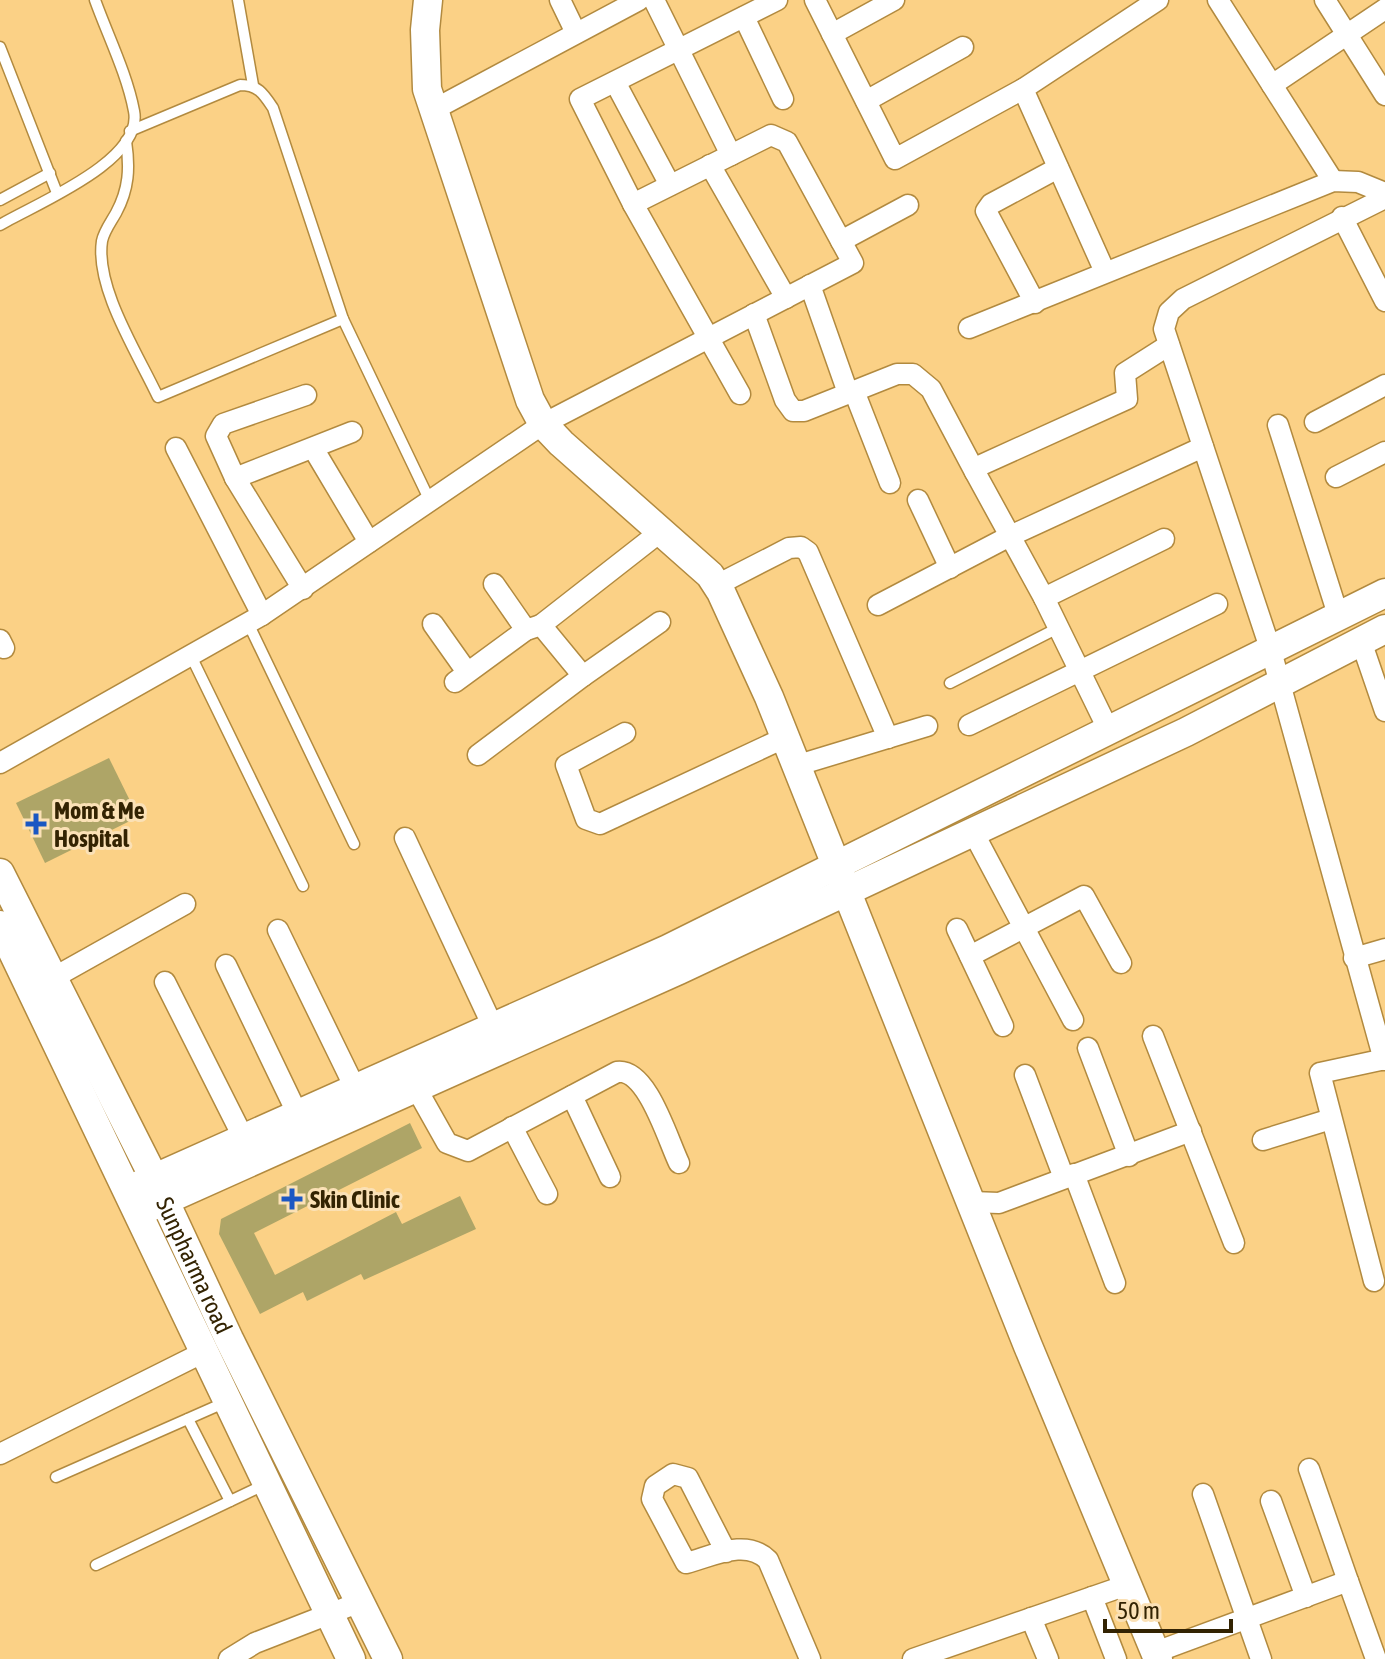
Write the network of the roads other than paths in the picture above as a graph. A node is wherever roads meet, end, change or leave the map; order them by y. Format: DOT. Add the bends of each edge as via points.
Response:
graph roads {
  1 [pos="95,0"];
  2 [pos="238,0"];
  3 [pos="428,0"];
  4 [pos="443,0"];
  5 [pos="560,0"];
  6 [pos="639,0"];
  7 [pos="654,0"];
  8 [pos="777,0"];
  9 [pos="815,0"];
  10 [pos="894,0"];
  11 [pos="1158,0"];
  12 [pos="1218,0"];
  13 [pos="1325,0"];
  14 [pos="1385,9"];
  15 [pos="744,17"];
  16 [pos="576,33"];
  17 [pos="832,34"];
  18 [pos="1346,35"];
  19 [pos="0,47"];
  20 [pos="963,47"];
  21 [pos="678,50"];
  22 [pos="615,82"];
  23 [pos="253,85"];
  24 [pos="1272,85"];
  25 [pos="1023,89"];
  26 [pos="1385,95"];
  27 [pos="783,99"];
  28 [pos="866,101"];
  29 [pos="441,105"];
  30 [pos="128,136"];
  31 [pos="731,155"];
  32 [pos="710,165"];
  33 [pos="1058,168"];
  34 [pos="50,173"];
  35 [pos="1333,181"];
  36 [pos="670,185"];
  37 [pos="57,193"];
  38 [pos="1385,195"];
  39 [pos="0,200"];
  40 [pos="633,204"];
  41 [pos="908,205"];
  42 [pos="1342,217"];
  43 [pos="0,225"];
  44 [pos="841,241"];
  45 [pos="1105,272"];
  46 [pos="810,285"];
  47 [pos="786,298"];
  48 [pos="1385,301"];
  49 [pos="1035,303"];
  50 [pos="754,314"];
  51 [pos="343,319"];
  52 [pos="969,328"];
  53 [pos="709,338"];
  54 [pos="1169,345"];
  55 [pos="1385,385"];
  56 [pos="851,392"];
  57 [pos="740,394"];
  58 [pos="306,395"];
  59 [pos="542,422"];
  60 [pos="1315,422"];
  61 [pos="1278,425"];
  62 [pos="352,432"];
  63 [pos="1203,447"];
  64 [pos="176,448"];
  65 [pos="313,448"];
  66 [pos="1385,452"];
  67 [pos="975,472"];
  68 [pos="1336,477"];
  69 [pos="235,478"];
  70 [pos="890,483"];
  71 [pos="918,500"];
  72 [pos="430,501"];
  73 [pos="660,532"];
  74 [pos="1008,537"];
  75 [pos="1164,539"];
  76 [pos="369,542"];
  77 [pos="950,568"];
  78 [pos="494,584"];
  79 [pos="717,585"];
  80 [pos="303,589"];
  81 [pos="1385,593"];
  82 [pos="1044,598"];
  83 [pos="1217,604"];
  84 [pos="878,605"];
  85 [pos="1339,618"];
  86 [pos="255,619"];
  87 [pos="660,622"];
  88 [pos="433,624"];
  89 [pos="533,627"];
  90 [pos="1058,628"];
  91 [pos="1373,635"];
  92 [pos="1271,651"];
  93 [pos="191,656"];
  94 [pos="1082,673"];
  95 [pos="583,676"];
  96 [pos="1278,682"];
  97 [pos="950,683"];
  98 [pos="1385,711"];
  99 [pos="969,725"];
  100 [pos="927,726"];
  101 [pos="1109,731"];
  102 [pos="625,733"];
  103 [pos="784,738"];
  104 [pos="888,738"];
  105 [pos="478,755"];
  106 [pos="0,763"];
  107 [pos="795,766"];
  108 [pos="973,832"];
  109 [pos="405,838"];
  110 [pos="354,844"];
  111 [pos="1,877"];
  112 [pos="842,878"];
  113 [pos="303,886"];
  114 [pos="185,904"];
  115 [pos="0,925"];
  116 [pos="1023,928"];
  117 [pos="957,929"];
  118 [pos="278,930"];
  119 [pos="1385,949"];
  120 [pos="970,956"];
  121 [pos="1354,958"];
  122 [pos="1121,963"];
  123 [pos="226,965"];
  124 [pos="53,978"];
  125 [pos="165,982"];
  126 [pos="1377,1013"];
  127 [pos="1073,1020"];
  128 [pos="1003,1026"];
  129 [pos="494,1029"];
  130 [pos="1153,1036"];
  131 [pos="1088,1048"];
  132 [pos="1384,1060"];
  133 [pos="1025,1075"];
  134 [pos="411,1079"];
  135 [pos="356,1090"];
  136 [pos="572,1096"];
  137 [pos="298,1115"];
  138 [pos="1331,1119"];
  139 [pos="512,1127"];
  140 [pos="1191,1131"];
  141 [pos="244,1139"];
  142 [pos="1263,1140"];
  143 [pos="1129,1156"];
  144 [pos="679,1163"];
  145 [pos="1069,1176"];
  146 [pos="610,1177"];
  147 [pos="159,1189"];
  148 [pos="547,1194"];
  149 [pos="133,1201"];
  150 [pos="972,1202"];
  151 [pos="1234,1243"];
  152 [pos="1374,1281"];
  153 [pos="1115,1283"];
  154 [pos="206,1351"];
  155 [pos="229,1400"];
  156 [pos="188,1419"];
  157 [pos="0,1454"];
  158 [pos="1309,1469"];
  159 [pos="56,1477"];
  160 [pos="268,1483"];
  161 [pos="1203,1494"];
  162 [pos="230,1501"];
  163 [pos="1271,1501"];
  164 [pos="726,1552"];
  165 [pos="96,1565"];
  166 [pos="1348,1581"];
  167 [pos="1127,1585"];
  168 [pos="1092,1597"];
  169 [pos="1306,1597"];
  170 [pos="360,1602"];
  171 [pos="330,1613"];
  172 [pos="1031,1618"];
  173 [pos="1247,1619"];
  174 [pos="969,1639"];
  175 [pos="1157,1656"];
  176 [pos="229,1659"];
  177 [pos="351,1659"];
  178 [pos="388,1659"];
  179 [pos="810,1659"];
  180 [pos="913,1659"];
  181 [pos="978,1659"];
  182 [pos="1048,1659"];
  183 [pos="1116,1659"];
  184 [pos="1261,1659"];
  185 [pos="1376,1659"];
  1 -- 30 [label="lane" via="135,114"];
  2 -- 23 [label="lane"];
  3 -- 29 [label="street" via="427,89"];
  4 -- 29 [label="street"];
  5 -- 16 [label="street"];
  6 -- 16 [label="street"];
  7 -- 21 [label="street"];
  8 -- 15 [label="street"];
  9 -- 17 [label="street"];
  10 -- 17 [label="street"];
  11 -- 25 [label="street"];
  12 -- 24 [label="street"];
  13 -- 18 [label="street"];
  14 -- 18 [label="street"];
  15 -- 21 [label="street"];
  15 -- 27 [label="street"];
  16 -- 29 [label="street"];
  17 -- 28 [label="street"];
  18 -- 24 [label="street"];
  18 -- 26 [label="street"];
  19 -- 34 [label="lane"];
  20 -- 28 [label="street"];
  21 -- 22 [label="street"];
  21 -- 31 [label="street"];
  22 -- 36 [label="street"];
  22 -- 40 [label="street" via="580,99"];
  23 -- 30 [label="lane" via="240,85"];
  23 -- 51 [label="lane" via="273,108"];
  24 -- 35 [label="street"];
  25 -- 28 [label="street" via="895,159"];
  25 -- 33 [label="street"];
  29 -- 59 [label="street" via="516,361"];
  30 -- 37 [label="lane" via="106,167"];
  30 -- 51 [label="lane" via="131,170 102,238 101,263 105,285 158,397"];
  31 -- 32 [label="street"];
  31 -- 44 [label="street" via="771,135 780,136"];
  32 -- 36 [label="street"];
  32 -- 47 [label="street"];
  33 -- 45 [label="street"];
  33 -- 49 [label="street" via="986,211"];
  34 -- 37 [label="lane"];
  34 -- 39 [label="lane"];
  35 -- 38 [label="street" via="1358,182"];
  35 -- 45 [label="street"];
  36 -- 40 [label="street"];
  37 -- 43 [label="lane"];
  38 -- 42 [label="street"];
  40 -- 53 [label="street"];
  41 -- 44 [label="street"];
  42 -- 48 [label="street"];
  42 -- 54 [label="street" via="1183,299 1169,312 1164,329"];
  44 -- 46 [label="street" via="853,263"];
  45 -- 49 [label="street"];
  46 -- 47 [label="street"];
  46 -- 56 [label="street"];
  47 -- 50 [label="street"];
  49 -- 52 [label="street"];
  50 -- 53 [label="street"];
  50 -- 56 [label="street" via="793,411"];
  51 -- 72 [label="lane"];
  53 -- 57 [label="street"];
  53 -- 59 [label="street"];
  54 -- 63 [label="street"];
  54 -- 67 [label="street" via="1125,373 1127,399"];
  55 -- 60 [label="street"];
  56 -- 67 [label="street" via="897,374 923,380"];
  56 -- 70 [label="street"];
  58 -- 69 [label="street" via="223,424 216,436"];
  59 -- 72 [label="street"];
  59 -- 73 [label="street"];
  61 -- 85 [label="street"];
  62 -- 65 [label="street"];
  63 -- 74 [label="street"];
  63 -- 92 [label="street"];
  64 -- 86 [label="street"];
  65 -- 69 [label="street"];
  65 -- 76 [label="street"];
  66 -- 68 [label="street"];
  67 -- 74 [label="street"];
  69 -- 80 [label="street"];
  71 -- 77 [label="street"];
  72 -- 76 [label="street"];
  73 -- 79 [label="street"];
  73 -- 89 [label="street"];
  74 -- 77 [label="street"];
  74 -- 82 [label="street"];
  75 -- 82 [label="street"];
  76 -- 80 [label="street"];
  77 -- 84 [label="street"];
  78 -- 89 [label="street"];
  79 -- 103 [label="street"];
  79 -- 104 [label="street" via="789,548 808,552"];
  80 -- 86 [label="street"];
  81 -- 85 [label="street"];
  82 -- 90 [label="street"];
  83 -- 94 [label="street"];
  85 -- 92 [label="street"];
  86 -- 93 [label="street"];
  86 -- 110 [label="lane"];
  87 -- 95 [label="street"];
  88 -- 89 [label="street" via="461,677"];
  89 -- 95 [label="street"];
  90 -- 94 [label="street"];
  90 -- 97 [label="lane"];
  91 -- 96 [label="street"];
  91 -- 98 [label="street"];
  92 -- 96 [label="street"];
  92 -- 101 [label="street"];
  93 -- 106 [label="street"];
  93 -- 113 [label="lane"];
  94 -- 99 [label="street"];
  94 -- 101 [label="street"];
  95 -- 105 [label="street"];
  96 -- 108 [label="street" via="1186,732"];
  96 -- 121 [label="street"];
  100 -- 104 [label="street"];
  101 -- 112 [label="street"];
  102 -- 103 [label="street" via="566,765 592,823 600,824"];
  103 -- 107 [label="street"];
  104 -- 107 [label="street"];
  107 -- 112 [label="street"];
  108 -- 112 [label="street"];
  108 -- 116 [label="street"];
  109 -- 129 [label="street"];
  111 -- 124 [label="street, Sunpharma road"];
  112 -- 129 [label="street"];
  112 -- 134 [label="street" via="599,1007"];
  112 -- 150 [label="street"];
  114 -- 124 [label="street"];
  115 -- 149 [label="street, Sunpharma road"];
  116 -- 120 [label="street"];
  116 -- 122 [label="street" via="1084,896"];
  116 -- 127 [label="street"];
  117 -- 120 [label="street"];
  118 -- 135 [label="street"];
  119 -- 121 [label="street"];
  120 -- 128 [label="street"];
  121 -- 126 [label="street"];
  123 -- 137 [label="street"];
  124 -- 147 [label="street, Sunpharma road"];
  125 -- 141 [label="street"];
  126 -- 132 [label="street"];
  129 -- 134 [label="street"];
  130 -- 140 [label="street"];
  131 -- 143 [label="street"];
  132 -- 138 [label="street" via="1320,1073"];
  133 -- 145 [label="street"];
  134 -- 135 [label="street"];
  134 -- 139 [label="street" via="447,1143 456,1149 468,1151"];
  134 -- 147 [label="street"];
  135 -- 137 [label="street"];
  136 -- 139 [label="street"];
  136 -- 144 [label="street" via="617,1072 638,1077"];
  136 -- 146 [label="street"];
  137 -- 141 [label="street"];
  138 -- 142 [label="street"];
  138 -- 152 [label="street"];
  139 -- 148 [label="street"];
  140 -- 143 [label="street"];
  140 -- 151 [label="street"];
  141 -- 147 [label="street"];
  143 -- 145 [label="street"];
  145 -- 150 [label="street" via="999,1203"];
  145 -- 153 [label="street"];
  147 -- 149 [label="street"];
  147 -- 170 [label="street, Sunpharma road"];
  149 -- 154 [label="street, Sunpharma road"];
  150 -- 167 [label="street"];
  154 -- 155 [label="street, Sunpharma road"];
  154 -- 157 [label="street"];
  155 -- 156 [label="lane"];
  155 -- 160 [label="street, Sunpharma road"];
  156 -- 159 [label="lane"];
  156 -- 162 [label="lane"];
  158 -- 166 [label="street"];
  160 -- 162 [label="lane"];
  160 -- 171 [label="street, Sunpharma road"];
  161 -- 173 [label="street"];
  162 -- 165 [label="lane"];
  163 -- 169 [label="street"];
  164 -- 179 [label="street" via="757,1549 768,1560"];
  166 -- 169 [label="street"];
  166 -- 185 [label="street"];
  167 -- 168 [label="street"];
  167 -- 175 [label="street"];
  168 -- 172 [label="street"];
  168 -- 183 [label="street"];
  169 -- 173 [label="street"];
  170 -- 171 [label="street"];
  170 -- 178 [label="street, Sunpharma road"];
  171 -- 176 [label="street"];
  171 -- 177 [label="street, Sunpharma road"];
  172 -- 174 [label="street"];
  172 -- 182 [label="street"];
  173 -- 175 [label="street"];
  173 -- 184 [label="street"];
  174 -- 180 [label="street"];
  174 -- 181 [label="street"];
}
